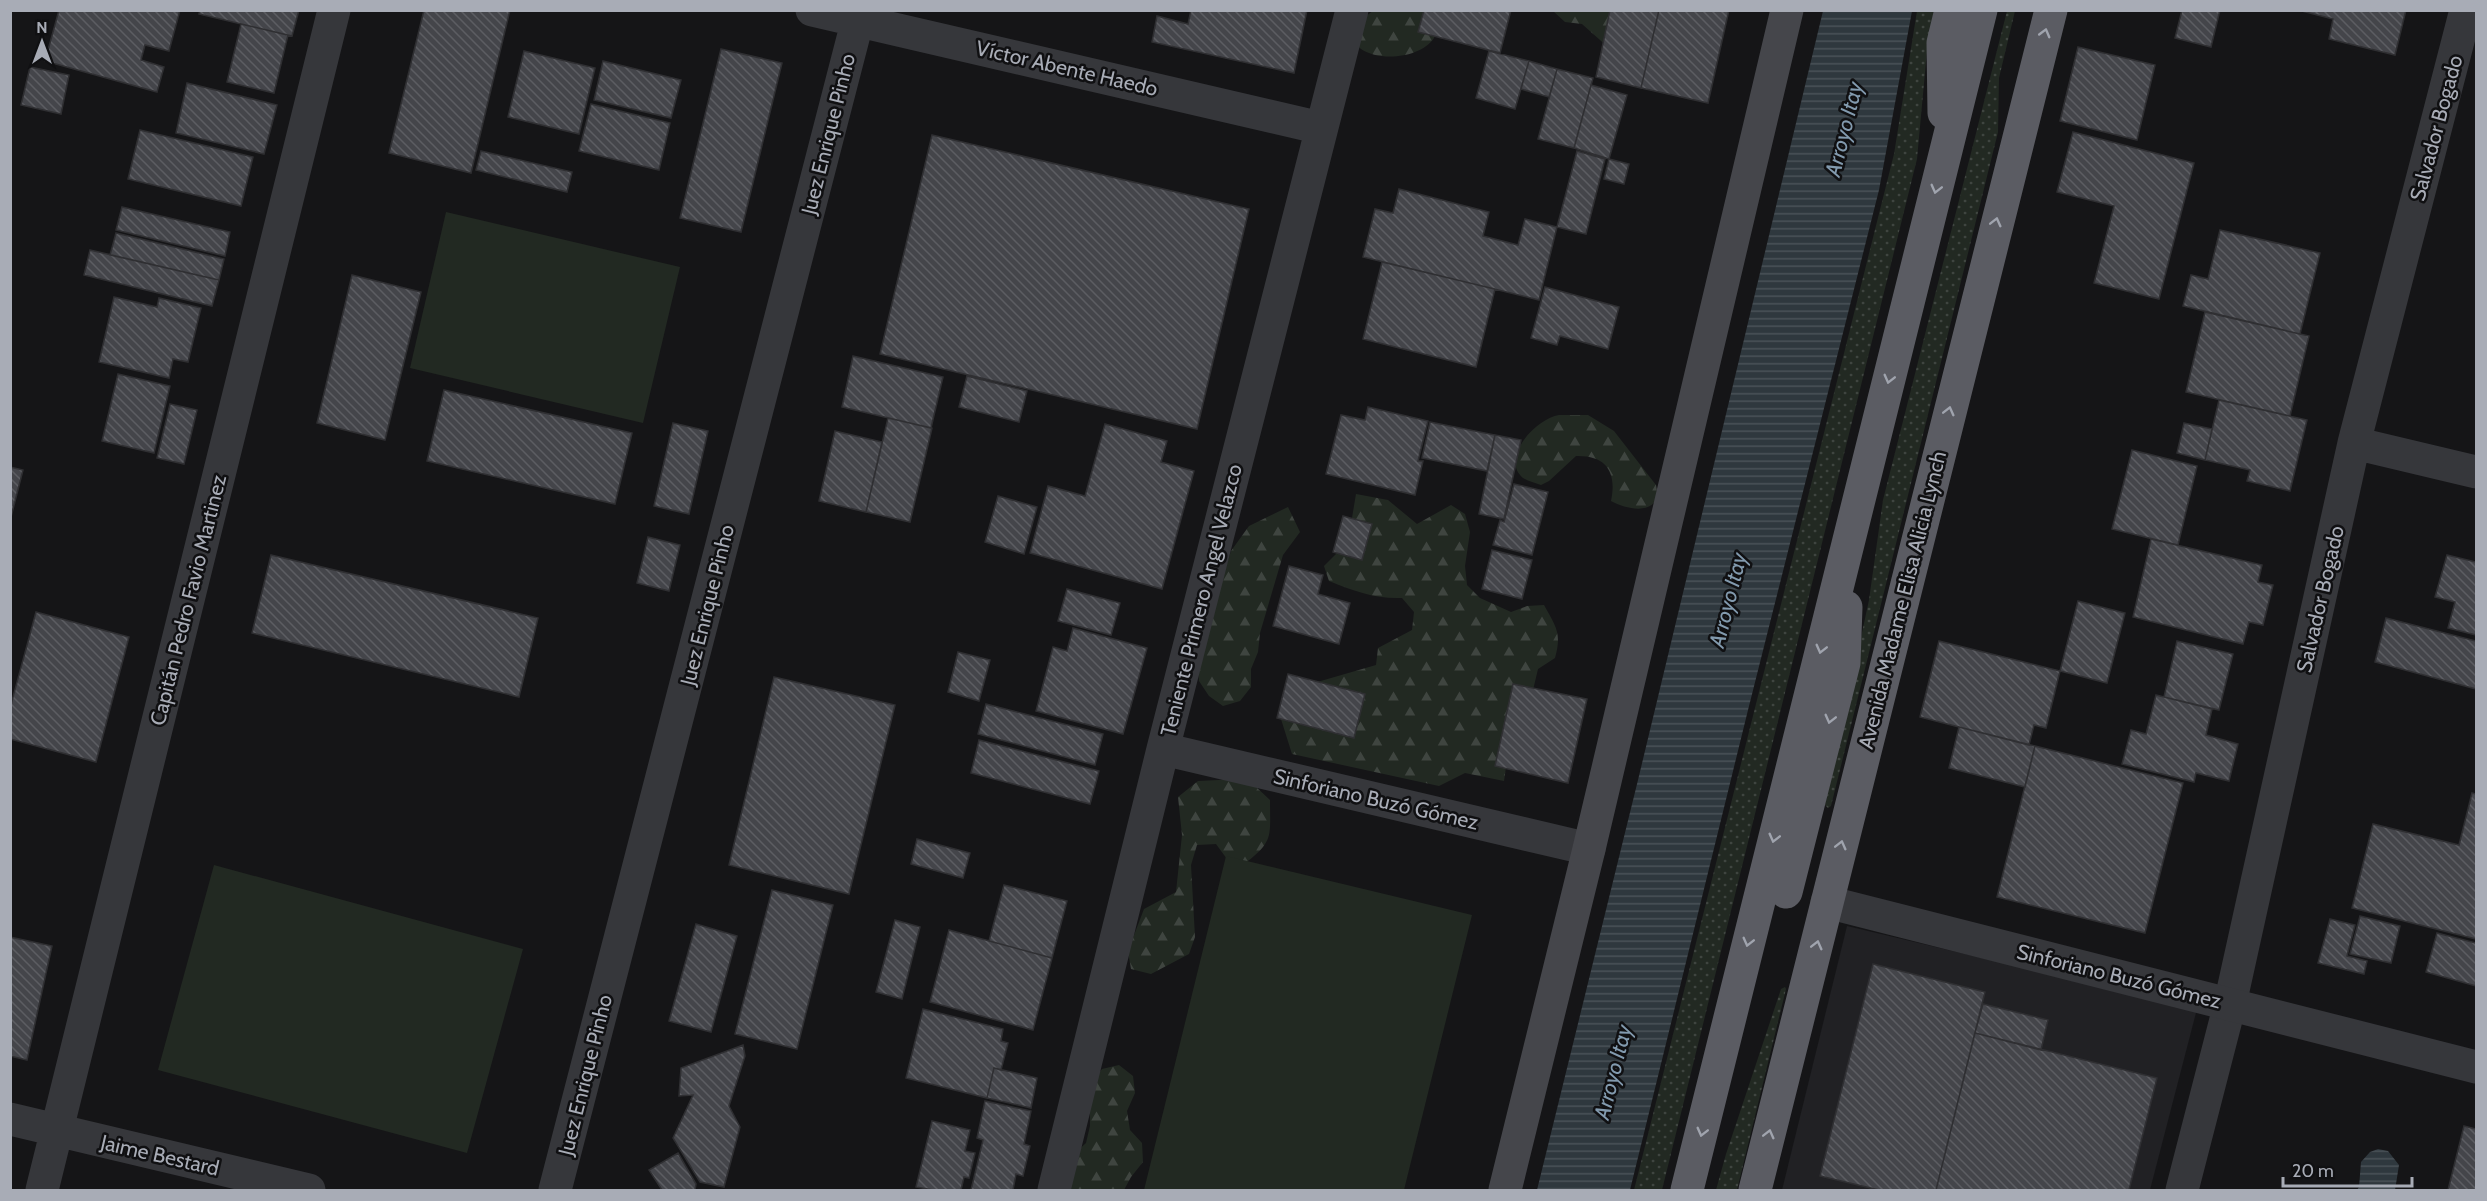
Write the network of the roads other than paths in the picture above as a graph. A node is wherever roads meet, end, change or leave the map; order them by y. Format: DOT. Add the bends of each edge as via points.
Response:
graph roads {
  1 [pos="334,10"];
  2 [pos="812,10"];
  3 [pos="1352,10"];
  4 [pos="1787,10"];
  5 [pos="1951,10"];
  6 [pos="1981,10"];
  7 [pos="2051,10"];
  8 [pos="2466,10"];
  9 [pos="858,19"];
  10 [pos="1321,128"];
  11 [pos="1945,156"];
  12 [pos="2354,443"];
  13 [pos="2476,472"];
  14 [pos="1163,749"];
  15 [pos="1588,849"];
  16 [pos="1774,889"];
  17 [pos="1827,902"];
  18 [pos="2230,1004"];
  19 [pos="2476,1067"];
  20 [pos="10,1119"];
  21 [pos="56,1131"];
  22 [pos="42,1191"];
  23 [pos="309,1191"];
  24 [pos="555,1191"];
  25 [pos="1054,1191"];
  26 [pos="1505,1191"];
  27 [pos="1687,1191"];
  28 [pos="1755,1191"];
  29 [pos="2182,1191"];
  1 -- 21 [label="street, Capitán Pedro Favio Martinez"];
  2 -- 9 [label="street, Víctor Abente Haedo"];
  3 -- 10 [label="street, Teniente Primero Angel Velazco"];
  4 -- 15 [label="main road"];
  5 -- 11 [label="highway" via="1943,43"];
  6 -- 11 [label="highway"];
  17 -- 7 [label="highway, Avenida Madame Elisa Alicia Lynch, one-way"];
  8 -- 12 [label="street, Salvador Bogado"];
  9 -- 10 [label="street, Víctor Abente Haedo"];
  9 -- 24 [label="street, Juez Enrique Pinho"];
  10 -- 14 [label="street, Teniente Primero Angel Velazco"];
  11 -- 16 [label="highway, one-way" via="1850,536"];
  12 -- 13 [label="street"];
  12 -- 18 [label="street, Salvador Bogado"];
  14 -- 15 [label="street, Sinforiano Buzó Gómez"];
  14 -- 25 [label="street, Teniente Primero Angel Velazco"];
  15 -- 26 [label="main road"];
  16 -- 17 [label="highway, Sinforiano Buzó Gómez"];
  16 -- 27 [label="highway, one-way"];
  17 -- 18 [label="street, Sinforiano Buzó Gómez"];
  28 -- 17 [label="highway, Avenida Madame Elisa Alicia Lynch, one-way"];
  18 -- 19 [label="street, Sinforiano Buzó Gómez"];
  18 -- 29 [label="street, Salvador Bogado"];
  20 -- 21 [label="street, Jaime Bestard"];
  21 -- 22 [label="street, Capitán Pedro Favio Martinez"];
  21 -- 23 [label="street, Jaime Bestard"];
}
